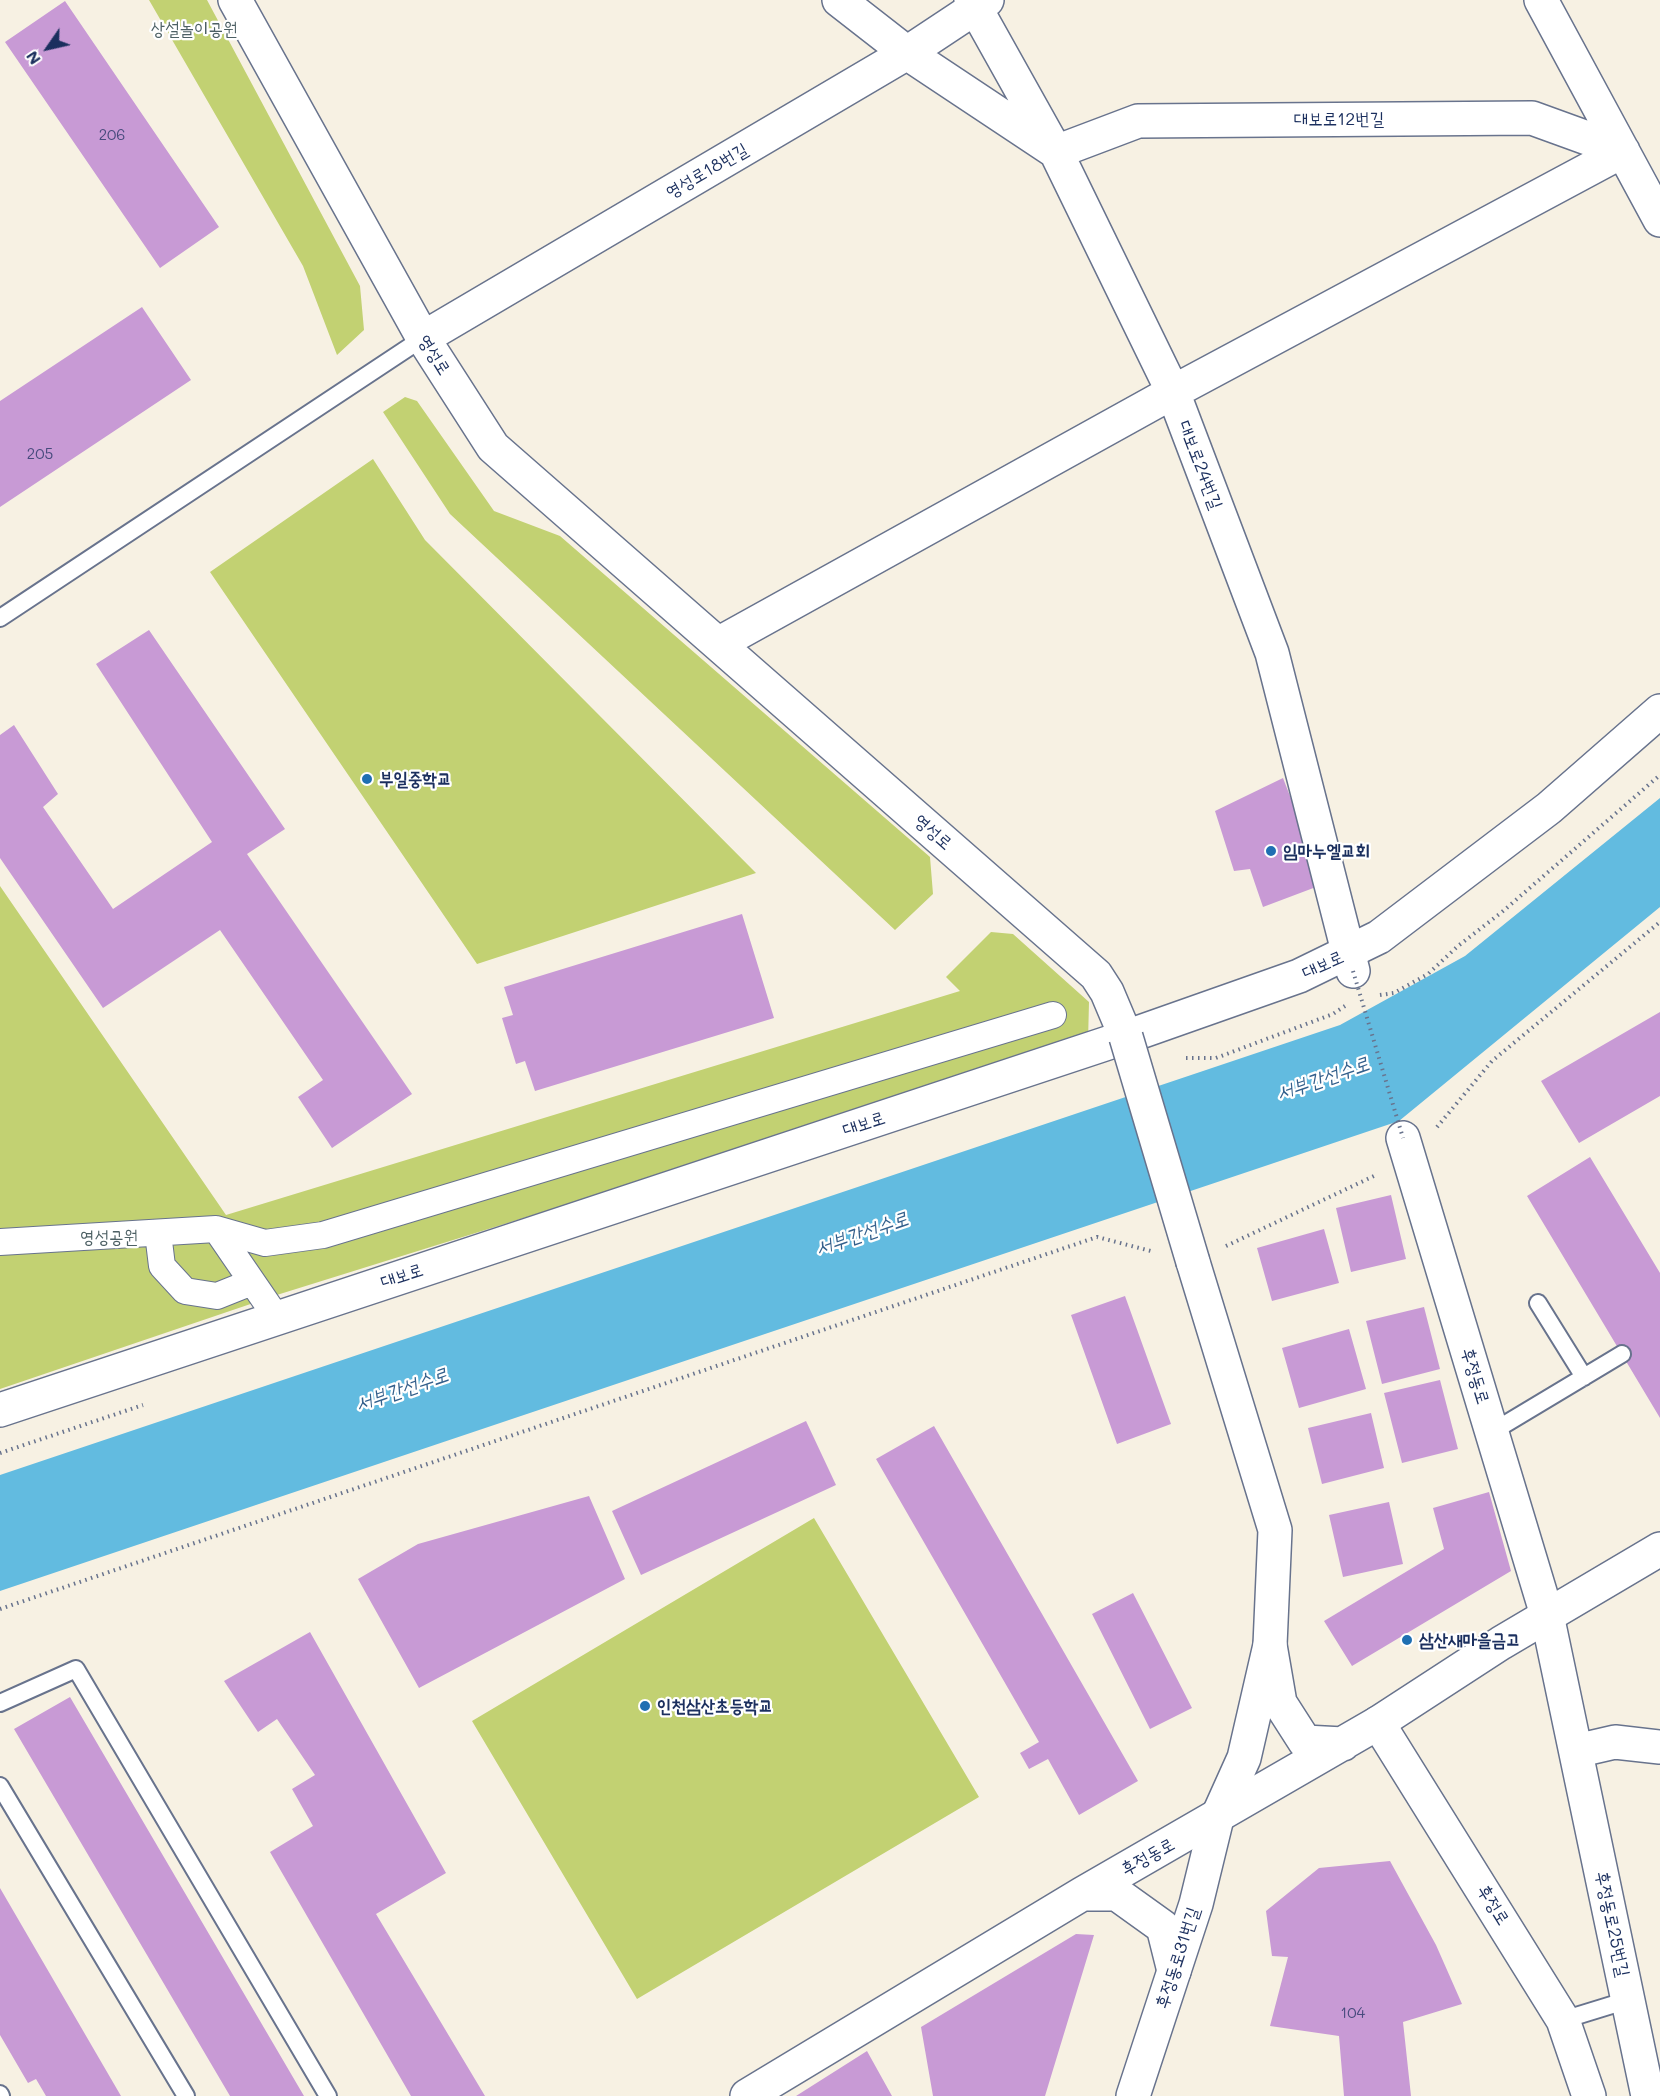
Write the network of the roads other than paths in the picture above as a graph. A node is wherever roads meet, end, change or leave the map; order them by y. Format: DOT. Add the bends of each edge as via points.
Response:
graph roads {
  1 [pos="234,0"];
  2 [pos="839,0"];
  3 [pos="1541,0"];
  4 [pos="978,2"];
  5 [pos="907,53"];
  6 [pos="1623,151"];
  7 [pos="1056,152"];
  8 [pos="1660,220"];
  9 [pos="423,338"];
  10 [pos="1173,393"];
  11 [pos="0,618"];
  12 [pos="718,644"];
  13 [pos="1660,711"];
  14 [pos="1352,962"];
  15 [pos="1053,1015"];
  16 [pos="1126,1037"];
  17 [pos="1407,1149"];
  18 [pos="216,1229"];
  19 [pos="158,1233"];
  20 [pos="0,1242"];
  21 [pos="252,1282"];
  22 [pos="1538,1303"];
  23 [pos="277,1318"];
  24 [pos="1622,1354"];
  25 [pos="1584,1377"];
  26 [pos="0,1410"];
  27 [pos="1491,1432"];
  28 [pos="1660,1549"];
  29 [pos="1547,1615"];
  30 [pos="1270,1645"];
  31 [pos="0,1704"];
  32 [pos="1378,1723"];
  33 [pos="1343,1744"];
  34 [pos="1660,1748"];
  35 [pos="1576,1751"];
  36 [pos="0,1786"];
  37 [pos="1217,1818"];
  38 [pos="1083,1894"];
  39 [pos="1174,1971"];
  40 [pos="1628,2000"];
  41 [pos="1563,2020"];
  42 [pos="186,2096"];
  43 [pos="328,2096"];
  44 [pos="747,2096"];
  45 [pos="1133,2096"];
  46 [pos="1589,2096"];
  47 [pos="1648,2096"];
  1 -- 9 [label="street, 영성로"];
  2 -- 5 [label="street"];
  3 -- 6 [label="street"];
  4 -- 5 [label="street, 영성로18번길"];
  4 -- 7 [label="street, 대보로24번길"];
  5 -- 7 [label="street"];
  5 -- 9 [label="street, 영성로18번길"];
  6 -- 7 [label="street, 대보로12번길" via="1532,118 1520,118 1138,121"];
  6 -- 8 [label="street"];
  6 -- 10 [label="street"];
  7 -- 10 [label="street, 대보로24번길"];
  9 -- 11 [label="lane"];
  9 -- 12 [label="street, 영성로" via="493,447"];
  10 -- 12 [label="street"];
  10 -- 14 [label="street, 대보로24번길" via="1272,653"];
  12 -- 16 [label="street, 영성로" via="1096,975"];
  13 -- 14 [label="street, 대보로" via="1549,808 1379,937"];
  14 -- 16 [label="street, 대보로" via="1299,976"];
  15 -- 18 [label="street" via="322,1235 265,1243"];
  16 -- 23 [label="street, 대보로"];
  16 -- 30 [label="street, 영성로, bridge" via="1275,1530"];
  17 -- 27 [label="street, 후정동로"];
  18 -- 19 [label="street"];
  18 -- 21 [label="street"];
  19 -- 20 [label="street"];
  19 -- 21 [label="street" via="162,1266 185,1291 217,1296"];
  21 -- 23 [label="street"];
  22 -- 25 [label="lane"];
  23 -- 26 [label="street, 대보로"];
  24 -- 25 [label="lane"];
  25 -- 27 [label="lane"];
  27 -- 29 [label="street, 후정동로"];
  28 -- 29 [label="street, 후정동로"];
  29 -- 32 [label="street, 후정동로"];
  29 -- 35 [label="street, 후정동로25번길"];
  30 -- 33 [label="street" via="1280,1703 1305,1742"];
  30 -- 37 [label="street, 후정동로31번길" via="1244,1758"];
  31 -- 43 [label="lane" via="76,1669"];
  32 -- 33 [label="street, 후정동로"];
  32 -- 41 [label="street, 후정로"];
  33 -- 37 [label="street, 후정동로"];
  34 -- 35 [label="street" via="1615,1742"];
  35 -- 40 [label="street, 후정동로25번길"];
  36 -- 42 [label="lane"];
  37 -- 38 [label="street, 후정동로"];
  37 -- 39 [label="street, 후정동로31번길" via="1196,1904"];
  38 -- 39 [label="street" via="1117,1893 1163,1927"];
  38 -- 44 [label="street, 후정동로"];
  39 -- 45 [label="street, 후정동로31번길"];
  40 -- 41 [label="lane"];
  40 -- 47 [label="street, 후정동로25번길"];
  41 -- 46 [label="street, 후정로"];
}
